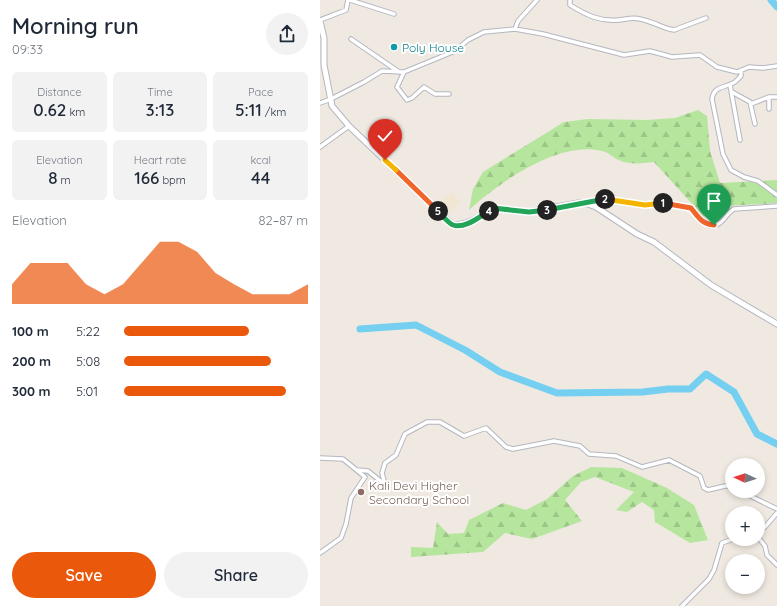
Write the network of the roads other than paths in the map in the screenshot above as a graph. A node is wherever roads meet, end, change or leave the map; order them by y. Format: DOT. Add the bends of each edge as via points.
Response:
graph roads {
  1 [pos="349,0"];
  2 [pos="369,0"];
  3 [pos="537,0"];
  4 [pos="570,0"];
  5 [pos="368,5"];
  6 [pos="394,14"];
  7 [pos="706,18"];
  8 [pos="320,21"];
  9 [pos="515,29"];
  10 [pos="352,39"];
  11 [pos="777,66"];
  12 [pos="402,72"];
  13 [pos="741,72"];
  14 [pos="730,84"];
  15 [pos="732,92"];
  16 [pos="449,94"];
  17 [pos="769,97"];
  18 [pos="777,97"];
  19 [pos="331,99"];
  20 [pos="320,103"];
  21 [pos="751,104"];
  22 [pos="769,109"];
  23 [pos="755,124"];
  24 [pos="349,126"];
  25 [pos="740,140"];
  26 [pos="320,147"];
  27 [pos="777,195"];
  28 [pos="585,203"];
  29 [pos="777,206"];
  30 [pos="777,324"];
  31 [pos="320,458"];
  32 [pos="357,470"];
  33 [pos="725,486"];
  34 [pos="752,498"];
  35 [pos="777,509"];
  36 [pos="777,513"];
  37 [pos="765,527"];
  38 [pos="725,542"];
  39 [pos="765,546"];
  40 [pos="320,553"];
  41 [pos="777,566"];
  42 [pos="682,606"];
  1 -- 5 [label="street"];
  1 -- 8 [label="street" via="346,10"];
  2 -- 5 [label="street"];
  3 -- 9 [label="street" via="518,21"];
  4 -- 7 [label="street" via="570,5 586,16 617,20 642,19 669,30"];
  5 -- 6 [label="street"];
  8 -- 19 [label="street" via="324,38 324,65"];
  9 -- 12 [label="street" via="484,32 468,40 455,51"];
  9 -- 13 [label="street" via="624,55 650,51 672,57 700,55 721,68"];
  10 -- 12 [label="street"];
  11 -- 13 [label="street" via="749,67"];
  12 -- 16 [label="street" via="397,87 407,100 417,94 422,87 435,94"];
  12 -- 19 [label="street" via="382,71"];
  13 -- 14 [label="street" via="741,76"];
  14 -- 15 [label="street"];
  14 -- 27 [label="street" via="717,89 712,99 716,127 730,170 758,181"];
  15 -- 21 [label="street"];
  15 -- 25 [label="street"];
  17 -- 18 [label="street"];
  17 -- 21 [label="street"];
  17 -- 22 [label="street"];
  19 -- 20 [label="street"];
  19 -- 24 [label="street" via="332,106"];
  21 -- 23 [label="street"];
  24 -- 26 [label="street"];
  24 -- 28 [label="street" via="453,225 473,221 493,208 529,212"];
  28 -- 29 [label="street" via="600,199 645,205 659,202 672,204 691,208 697,218 714,225 719,224 734,209"];
  28 -- 30 [label="street" via="654,242 711,285"];
  31 -- 32 [label="street" via="343,459"];
  32 -- 33 [label="street" via="368,471 383,483 385,463 396,455 406,434 433,421 440,422 464,436 486,428 513,449 554,440 580,446 589,454 616,456 642,467 668,460 700,476 704,488 708,490"];
  32 -- 40 [label="street" via="364,477 351,498 341,538"];
  34 -- 35 [label="street"];
  36 -- 37 [label="street"];
  38 -- 42 [label="street" via="722,543 709,578"];
  39 -- 41 [label="street" via="767,555"];
}
